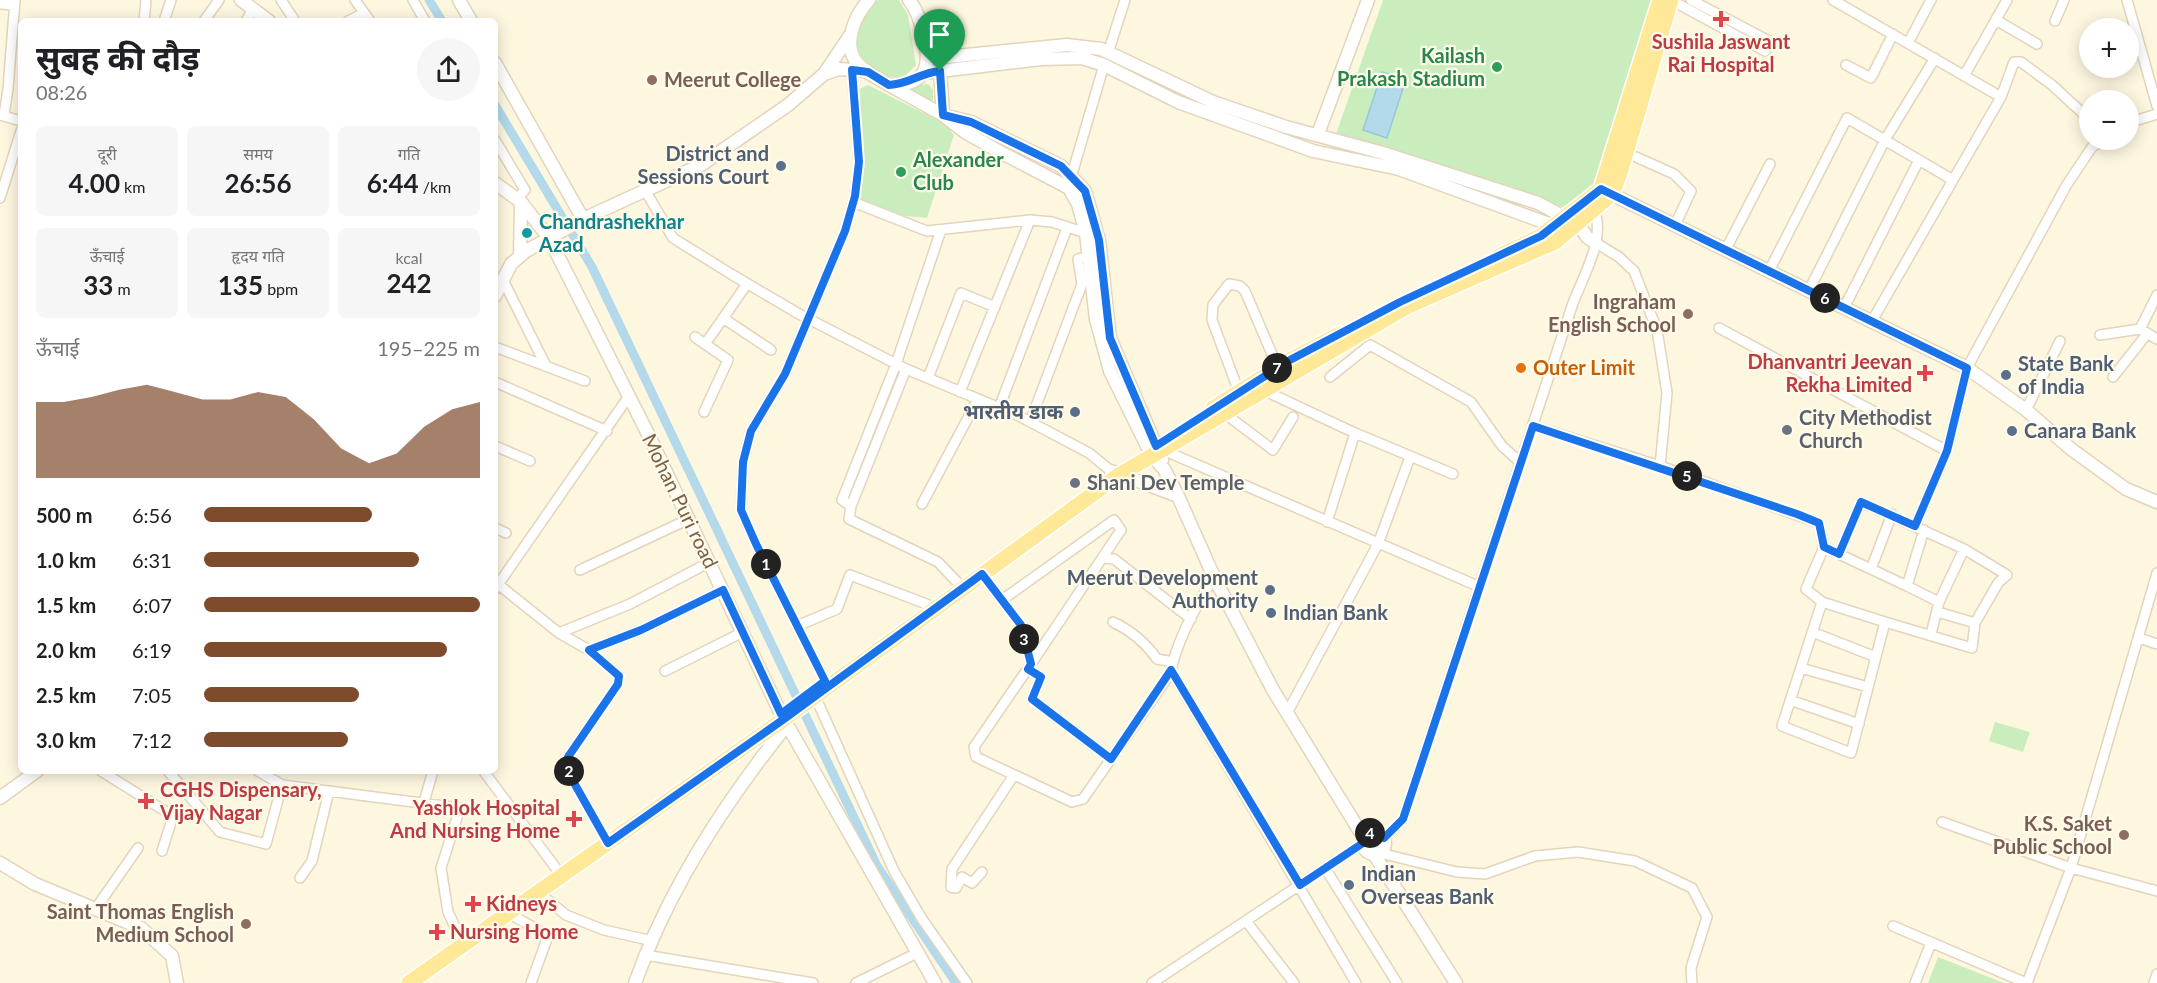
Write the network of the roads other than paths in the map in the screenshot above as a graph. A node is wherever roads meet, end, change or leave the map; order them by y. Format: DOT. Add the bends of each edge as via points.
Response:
graph roads {
  1 [pos="146,0"];
  2 [pos="171,0"];
  3 [pos="219,0"];
  4 [pos="241,0"];
  5 [pos="281,0"];
  6 [pos="355,0"];
  7 [pos="413,0"];
  8 [pos="459,0"];
  9 [pos="909,0"];
  10 [pos="1125,0"];
  11 [pos="1368,0"];
  12 [pos="1660,0"];
  13 [pos="1671,0"];
  14 [pos="1691,0"];
  15 [pos="1833,0"];
  16 [pos="1931,0"];
  17 [pos="2007,0"];
  18 [pos="2064,0"];
  19 [pos="2127,0"];
  20 [pos="14,2"];
  21 [pos="866,2"];
  22 [pos="0,4"];
  23 [pos="1848,4"];
  24 [pos="254,9"];
  25 [pos="364,13"];
  26 [pos="144,18"];
  27 [pos="165,18"];
  28 [pos="206,18"];
  29 [pos="248,18"];
  30 [pos="265,18"];
  31 [pos="293,18"];
  32 [pos="354,18"];
  33 [pos="368,18"];
  34 [pos="423,18"];
  35 [pos="469,18"];
  36 [pos="1996,20"];
  37 [pos="2055,21"];
  38 [pos="851,34"];
  39 [pos="1893,34"];
  40 [pos="1908,43"];
  41 [pos="2037,44"];
  42 [pos="1935,58"];
  43 [pos="927,59"];
  44 [pos="1106,59"];
  45 [pos="5,65"];
  46 [pos="1846,65"];
  47 [pos="498,69"];
  48 [pos="852,70"];
  49 [pos="940,71"];
  50 [pos="868,72"];
  51 [pos="923,73"];
  52 [pos="824,74"];
  53 [pos="1964,75"];
  54 [pos="889,85"];
  55 [pos="2001,97"];
  56 [pos="2157,106"];
  57 [pos="2079,110"];
  58 [pos="2157,114"];
  59 [pos="2,115"];
  60 [pos="943,115"];
  61 [pos="1630,117"];
  62 [pos="18,120"];
  63 [pos="2139,120"];
  64 [pos="1318,134"];
  65 [pos="1886,138"];
  66 [pos="18,141"];
  67 [pos="498,145"];
  68 [pos="2090,150"];
  69 [pos="1636,157"];
  70 [pos="1919,160"];
  71 [pos="1770,165"];
  72 [pos="1953,180"];
  73 [pos="1070,182"];
  74 [pos="498,185"];
  75 [pos="645,190"];
  76 [pos="1606,192"];
  77 [pos="0,198"];
  78 [pos="519,200"];
  79 [pos="853,202"];
  80 [pos="1594,209"];
  81 [pos="1030,220"];
  82 [pos="579,221"];
  83 [pos="1566,225"];
  84 [pos="1675,225"];
  85 [pos="1067,228"];
  86 [pos="941,230"];
  87 [pos="1086,233"];
  88 [pos="549,238"];
  89 [pos="1591,240"];
  90 [pos="1726,249"];
  91 [pos="520,256"];
  92 [pos="1089,256"];
  93 [pos="1769,271"];
  94 [pos="502,278"];
  95 [pos="747,284"];
  96 [pos="1809,290"];
  97 [pos="2157,295"];
  98 [pos="995,307"];
  99 [pos="1844,308"];
  100 [pos="723,318"];
  101 [pos="809,319"];
  102 [pos="1872,321"];
  103 [pos="1719,328"];
  104 [pos="2144,331"];
  105 [pos="2100,335"];
  106 [pos="1354,336"];
  107 [pos="695,337"];
  108 [pos="2157,339"];
  109 [pos="2061,341"];
  110 [pos="705,344"];
  111 [pos="1370,345"];
  112 [pos="498,348"];
  113 [pos="771,350"];
  114 [pos="546,366"];
  115 [pos="901,366"];
  116 [pos="1278,368"];
  117 [pos="1967,368"];
  118 [pos="1330,377"];
  119 [pos="2113,377"];
  120 [pos="928,378"];
  121 [pos="585,381"];
  122 [pos="498,383"];
  123 [pos="1263,390"];
  124 [pos="960,392"];
  125 [pos="1239,392"];
  126 [pos="629,396"];
  127 [pos="978,399"];
  128 [pos="999,408"];
  129 [pos="2026,410"];
  130 [pos="705,412"];
  131 [pos="1224,413"];
  132 [pos="1293,417"];
  133 [pos="1030,422"];
  134 [pos="1533,426"];
  135 [pos="607,431"];
  136 [pos="1355,433"];
  137 [pos="498,448"];
  138 [pos="1156,451"];
  139 [pos="1947,451"];
  140 [pos="1410,457"];
  141 [pos="530,461"];
  142 [pos="1521,463"];
  143 [pos="1660,466"];
  144 [pos="1115,473"];
  145 [pos="1454,474"];
  146 [pos="1178,496"];
  147 [pos="2157,502"];
  148 [pos="922,504"];
  149 [pos="1892,514"];
  150 [pos="689,519"];
  151 [pos="1326,522"];
  152 [pos="1915,526"];
  153 [pos="498,529"];
  154 [pos="1924,530"];
  155 [pos="506,533"];
  156 [pos="1378,544"];
  157 [pos="1824,547"];
  158 [pos="1964,549"];
  159 [pos="1839,554"];
  160 [pos="1104,558"];
  161 [pos="710,562"];
  162 [pos="1871,569"];
  163 [pos="580,570"];
  164 [pos="2157,573"];
  165 [pos="982,574"];
  166 [pos="1214,577"];
  167 [pos="958,583"];
  168 [pos="498,586"];
  169 [pos="1907,586"];
  170 [pos="1480,587"];
  171 [pos="498,588"];
  172 [pos="723,590"];
  173 [pos="1002,600"];
  174 [pos="1822,602"];
  175 [pos="929,605"];
  176 [pos="1939,607"];
  177 [pos="1191,619"];
  178 [pos="1113,622"];
  179 [pos="1885,622"];
  180 [pos="1975,623"];
  181 [pos="797,626"];
  182 [pos="743,632"];
  183 [pos="1812,632"];
  184 [pos="559,633"];
  185 [pos="1931,634"];
  186 [pos="2139,638"];
  187 [pos="2157,644"];
  188 [pos="589,650"];
  189 [pos="864,656"];
  190 [pos="1876,657"];
  191 [pos="1029,666"];
  192 [pos="1172,666"];
  193 [pos="1800,668"];
  194 [pos="665,671"];
  195 [pos="1868,687"];
  196 [pos="815,691"];
  197 [pos="1790,700"];
  198 [pos="1287,713"];
  199 [pos="787,715"];
  200 [pos="1859,724"];
  201 [pos="1111,759"];
  202 [pos="22,774"];
  203 [pos="33,774"];
  204 [pos="106,774"];
  205 [pos="171,774"];
  206 [pos="263,774"];
  207 [pos="432,774"];
  208 [pos="487,774"];
  209 [pos="1014,775"];
  210 [pos="282,785"];
  211 [pos="0,790"];
  212 [pos="329,791"];
  213 [pos="0,798"];
  214 [pos="424,802"];
  215 [pos="1942,822"];
  216 [pos="1384,838"];
  217 [pos="606,840"];
  218 [pos="1364,840"];
  219 [pos="138,848"];
  220 [pos="162,851"];
  221 [pos="1377,854"];
  222 [pos="0,863"];
  223 [pos="1325,868"];
  224 [pos="2072,868"];
  225 [pos="559,873"];
  226 [pos="982,873"];
  227 [pos="300,878"];
  228 [pos="1300,885"];
  229 [pos="537,891"];
  230 [pos="2157,891"];
  231 [pos="96,908"];
  232 [pos="505,911"];
  233 [pos="1246,921"];
  234 [pos="1893,926"];
  235 [pos="653,941"];
  236 [pos="462,942"];
  237 [pos="1931,943"];
  238 [pos="917,953"];
  239 [pos="645,955"];
  240 [pos="177,983"];
  241 [pos="400,983"];
  242 [pos="409,983"];
  243 [pos="531,983"];
  244 [pos="635,983"];
  245 [pos="813,983"];
  246 [pos="856,983"];
  247 [pos="935,983"];
  248 [pos="967,983"];
  249 [pos="1152,983"];
  250 [pos="1294,983"];
  251 [pos="1356,983"];
  252 [pos="1397,983"];
  253 [pos="1456,983"];
  254 [pos="1692,983"];
  255 [pos="1915,983"];
  256 [pos="2027,983"];
  1 -- 26 [label="street"];
  2 -- 27 [label="street"];
  3 -- 28 [label="street"];
  4 -- 24 [label="street"];
  5 -- 31 [label="street"];
  6 -- 25 [label="street"];
  7 -- 34 [label="street"];
  8 -- 35 [label="street"];
  9 -- 43 [label="street" via="920,23"];
  10 -- 44 [label="street"];
  11 -- 64 [label="street"];
  12 -- 61 [label="main road"];
  13 -- 14 [label="street" via="1765,51 1770,42"];
  13 -- 61 [label="main road"];
  15 -- 23 [label="street"];
  16 -- 40 [label="street"];
  17 -- 36 [label="street"];
  18 -- 37 [label="street"];
  19 -- 56 [label="street"];
  20 -- 22 [label="street"];
  20 -- 45 [label="street"];
  21 -- 38 [label="street"];
  23 -- 39 [label="street"];
  24 -- 29 [label="street"];
  24 -- 30 [label="street"];
  25 -- 32 [label="street"];
  25 -- 33 [label="street"];
  36 -- 41 [label="street"];
  36 -- 53 [label="street"];
  38 -- 50 [label="street" via="852,53"];
  38 -- 52 [label="street"];
  39 -- 40 [label="street"];
  39 -- 46 [label="street" via="1870,78"];
  40 -- 42 [label="street"];
  42 -- 53 [label="street"];
  42 -- 65 [label="street"];
  43 -- 44 [label="street" via="1067,45 1101,49"];
  43 -- 51 [label="street"];
  44 -- 49 [label="street" via="1041,59"];
  44 -- 64 [label="street" via="1213,102"];
  44 -- 73 [label="street"];
  44 -- 83 [label="street" via="1178,102 1313,151 1399,170"];
  45 -- 59 [label="street"];
  47 -- 82 [label="street"];
  48 -- 50 [label="street"];
  48 -- 52 [label="street"];
  48 -- 79 [label="street" via="859,162"];
  49 -- 51 [label="street"];
  49 -- 60 [label="street"];
  50 -- 54 [label="street"];
  51 -- 54 [label="street" via="909,83"];
  52 -- 75 [label="street" via="788,105 701,165"];
  53 -- 55 [label="street"];
  54 -- 60 [label="street"];
  55 -- 57 [label="street" via="2014,62 2021,62"];
  55 -- 72 [label="street"];
  58 -- 63 [label="street"];
  59 -- 62 [label="street"];
  60 -- 73 [label="street" via="974,137"];
  61 -- 76 [label="main road"];
  64 -- 83 [label="street" via="1538,203"];
  65 -- 70 [label="street"];
  65 -- 93 [label="street" via="1847,118"];
  65 -- 96 [label="street"];
  66 -- 77 [label="street"];
  67 -- 78 [label="street" via="525,190"];
  68 -- 117 [label="street" via="2066,186"];
  69 -- 84 [label="street" via="1674,174 1691,191"];
  70 -- 72 [label="street"];
  70 -- 99 [label="street"];
  71 -- 90 [label="street"];
  72 -- 102 [label="street"];
  73 -- 87 [label="street"];
  73 -- 138 [label="street" via="1085,191 1092,209 1110,338"];
  74 -- 78 [label="street, Mohan Puri road"];
  75 -- 82 [label="street"];
  75 -- 95 [label="street" via="673,238"];
  76 -- 80 [label="main road"];
  76 -- 83 [label="main road"];
  76 -- 84 [label="street"];
  78 -- 88 [label="street, Mohan Puri road"];
  78 -- 91 [label="street"];
  79 -- 86 [label="street" via="927,231"];
  79 -- 101 [label="street"];
  80 -- 83 [label="main road"];
  80 -- 89 [label="street" via="1600,228"];
  81 -- 85 [label="street"];
  81 -- 86 [label="street"];
  81 -- 98 [label="street"];
  82 -- 88 [label="street"];
  83 -- 89 [label="street"];
  83 -- 106 [label="main road" via="1555,242 1408,306"];
  83 -- 116 [label="main road" via="1400,302"];
  84 -- 90 [label="street"];
  85 -- 87 [label="street"];
  85 -- 128 [label="street"];
  86 -- 115 [label="street"];
  87 -- 92 [label="street"];
  88 -- 91 [label="street"];
  88 -- 126 [label="street, Mohan Puri road"];
  89 -- 134 [label="street"];
  89 -- 143 [label="street" via="1634,271 1657,330 1667,393"];
  90 -- 93 [label="street"];
  91 -- 94 [label="street"];
  92 -- 133 [label="street" via="1078,259 1082,284"];
  92 -- 138 [label="street" via="1096,319 1110,370"];
  93 -- 96 [label="street"];
  94 -- 114 [label="street"];
  95 -- 100 [label="street"];
  95 -- 101 [label="street"];
  96 -- 99 [label="street"];
  97 -- 104 [label="street"];
  98 -- 120 [label="street" via="961,293"];
  98 -- 124 [label="street"];
  99 -- 102 [label="street"];
  100 -- 110 [label="street"];
  100 -- 113 [label="street"];
  101 -- 115 [label="street"];
  101 -- 181 [label="street" via="785,374 751,431 742,474 741,510"];
  102 -- 117 [label="street"];
  103 -- 139 [label="street"];
  104 -- 105 [label="street"];
  104 -- 108 [label="street"];
  104 -- 119 [label="street"];
  106 -- 111 [label="street"];
  106 -- 123 [label="main road"];
  107 -- 110 [label="street"];
  109 -- 129 [label="street"];
  110 -- 130 [label="street" via="728,360"];
  111 -- 118 [label="street"];
  111 -- 142 [label="street" via="1471,402 1502,446"];
  112 -- 114 [label="street"];
  114 -- 121 [label="street"];
  115 -- 120 [label="street"];
  115 -- 167 [label="street" via="849,519 938,562"];
  116 -- 125 [label="main road"];
  116 -- 125 [label="street" via="1245,291 1229,284 1213,305 1212,320"];
  117 -- 129 [label="street"];
  117 -- 139 [label="street"];
  120 -- 124 [label="street"];
  122 -- 135 [label="street"];
  123 -- 131 [label="main road"];
  123 -- 136 [label="street"];
  124 -- 127 [label="street"];
  125 -- 138 [label="main road"];
  126 -- 135 [label="street"];
  126 -- 150 [label="street, Mohan Puri road"];
  127 -- 128 [label="street"];
  127 -- 148 [label="street"];
  128 -- 133 [label="street"];
  129 -- 147 [label="street" via="2126,489"];
  131 -- 132 [label="street" via="1273,450"];
  131 -- 138 [label="main road"];
  133 -- 144 [label="street" via="1089,453"];
  134 -- 142 [label="street"];
  134 -- 143 [label="street"];
  135 -- 168 [label="street"];
  136 -- 140 [label="street"];
  136 -- 151 [label="street"];
  137 -- 141 [label="street"];
  138 -- 144 [label="main road"];
  138 -- 146 [label="street"];
  138 -- 151 [label="street"];
  139 -- 152 [label="street"];
  140 -- 145 [label="street"];
  140 -- 156 [label="street"];
  142 -- 170 [label="street"];
  143 -- 157 [label="street" via="1819,523"];
  144 -- 146 [label="street"];
  144 -- 165 [label="main road"];
  144 -- 167 [label="main road"];
  146 -- 166 [label="street"];
  149 -- 152 [label="street"];
  149 -- 159 [label="street" via="1861,502"];
  149 -- 162 [label="street"];
  150 -- 161 [label="street, Mohan Puri road"];
  150 -- 163 [label="street"];
  151 -- 156 [label="street"];
  152 -- 154 [label="street"];
  153 -- 155 [label="street"];
  154 -- 158 [label="street"];
  154 -- 169 [label="street"];
  156 -- 170 [label="street"];
  156 -- 198 [label="street"];
  157 -- 159 [label="street"];
  157 -- 174 [label="street" via="1806,590"];
  158 -- 176 [label="street"];
  158 -- 180 [label="street" via="2007,575 1998,583"];
  159 -- 162 [label="street"];
  160 -- 173 [label="street" via="1121,530 1114,520"];
  160 -- 177 [label="street" via="1114,559"];
  160 -- 191 [label="street"];
  161 -- 172 [label="street, Mohan Puri road"];
  161 -- 184 [label="street" via="630,604"];
  162 -- 169 [label="street"];
  164 -- 186 [label="street"];
  165 -- 173 [label="street"];
  165 -- 189 [label="main road"];
  166 -- 177 [label="street"];
  166 -- 198 [label="street"];
  167 -- 175 [label="main road"];
  169 -- 176 [label="street"];
  170 -- 216 [label="street" via="1403,819"];
  171 -- 184 [label="street"];
  172 -- 182 [label="street, Mohan Puri road"];
  172 -- 188 [label="street"];
  173 -- 191 [label="street" via="1021,625"];
  174 -- 179 [label="street"];
  174 -- 183 [label="street"];
  175 -- 181 [label="street" via="850,575 837,609"];
  175 -- 189 [label="main road"];
  176 -- 180 [label="street"];
  176 -- 185 [label="street"];
  177 -- 192 [label="street"];
  178 -- 192 [label="street" via="1129,630 1157,659"];
  179 -- 185 [label="street"];
  179 -- 190 [label="street"];
  180 -- 185 [label="street" via="1972,648"];
  181 -- 196 [label="street"];
  182 -- 194 [label="street"];
  182 -- 199 [label="street, Mohan Puri road"];
  183 -- 190 [label="street"];
  183 -- 193 [label="street"];
  184 -- 188 [label="street"];
  186 -- 187 [label="street"];
  186 -- 224 [label="street"];
  188 -- 217 [label="street" via="619,676 618,684 568,757 569,774"];
  189 -- 196 [label="main road"];
  190 -- 195 [label="street"];
  191 -- 201 [label="street" via="1041,677 1032,699"];
  191 -- 209 [label="street" via="974,747 976,757"];
  192 -- 201 [label="street"];
  192 -- 228 [label="street"];
  193 -- 195 [label="street"];
  193 -- 197 [label="street"];
  195 -- 200 [label="street"];
  196 -- 199 [label="main road"];
  196 -- 248 [label="street" via="894,871"];
  197 -- 200 [label="street"];
  197 -- 200 [label="street" via="1782,726 1851,753"];
  198 -- 218 [label="street"];
  199 -- 217 [label="main road"];
  199 -- 235 [label="street" via="714,826 658,924"];
  199 -- 238 [label="street, Mohan Puri road"];
  201 -- 209 [label="street" via="1083,799 1072,802"];
  202 -- 211 [label="street"];
  203 -- 213 [label="street"];
  204 -- 220 [label="street" via="173,816"];
  205 -- 210 [label="street" via="220,831 266,844"];
  206 -- 210 [label="street"];
  207 -- 214 [label="street"];
  208 -- 225 [label="street"];
  209 -- 226 [label="street" via="952,869 951,887 956,888 962,877 972,883"];
  210 -- 212 [label="street"];
  212 -- 214 [label="street"];
  212 -- 227 [label="street" via="312,861"];
  214 -- 236 [label="street" via="460,808 441,868 448,912"];
  215 -- 224 [label="street"];
  216 -- 218 [label="street" via="1375,832"];
  216 -- 221 [label="street" via="1385,847"];
  217 -- 225 [label="main road"];
  218 -- 221 [label="street" via="1365,850"];
  218 -- 223 [label="street"];
  219 -- 231 [label="street"];
  221 -- 253 [label="street"];
  221 -- 254 [label="street" via="1457,872 1485,874 1535,856 1578,852 1635,861 1692,888 1707,917 1691,968"];
  222 -- 231 [label="street" via="35,884"];
  223 -- 228 [label="street"];
  223 -- 252 [label="street"];
  224 -- 230 [label="street"];
  224 -- 256 [label="street"];
  225 -- 229 [label="main road"];
  225 -- 232 [label="main road"];
  228 -- 233 [label="street"];
  228 -- 251 [label="street"];
  229 -- 232 [label="main road"];
  229 -- 235 [label="street" via="566,915 604,930"];
  231 -- 240 [label="street" via="141,928 172,956"];
  232 -- 236 [label="main road"];
  232 -- 243 [label="street" via="548,936"];
  233 -- 249 [label="street"];
  233 -- 250 [label="street"];
  234 -- 237 [label="street"];
  235 -- 239 [label="street"];
  236 -- 241 [label="main road"];
  236 -- 242 [label="main road"];
  237 -- 255 [label="street"];
  237 -- 256 [label="street"];
  238 -- 246 [label="street"];
  238 -- 247 [label="street, Mohan Puri road"];
  239 -- 244 [label="street"];
  239 -- 245 [label="street"];
}
